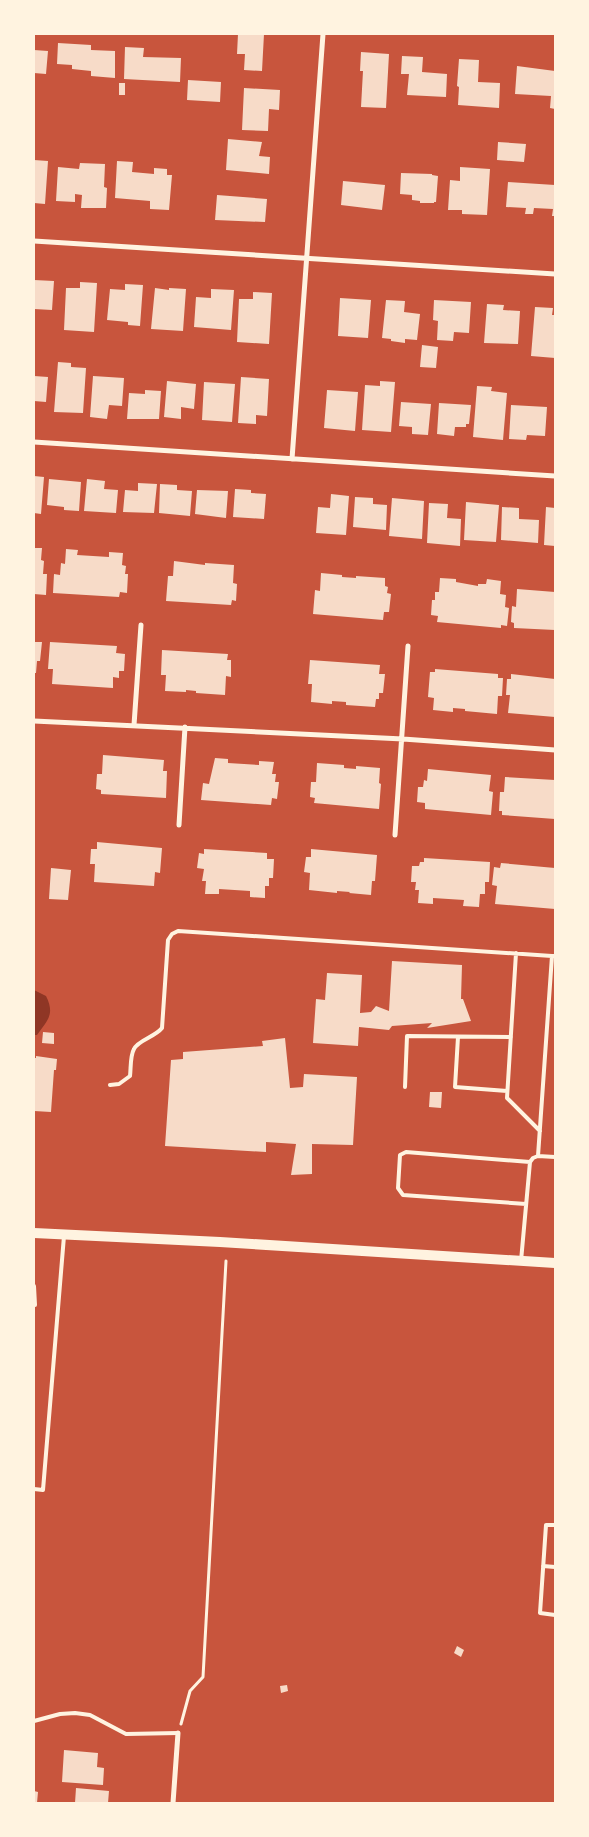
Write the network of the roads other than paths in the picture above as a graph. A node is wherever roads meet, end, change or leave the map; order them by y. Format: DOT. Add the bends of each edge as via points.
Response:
graph roads {
  1 [pos="323,34"];
  2 [pos="34,241"];
  3 [pos="306,258"];
  4 [pos="555,274"];
  5 [pos="34,442"];
  6 [pos="292,459"];
  7 [pos="555,476"];
  8 [pos="141,625"];
  9 [pos="408,646"];
  10 [pos="34,721"];
  11 [pos="134,726"];
  12 [pos="185,727"];
  13 [pos="403,739"];
  14 [pos="555,750"];
  15 [pos="179,824"];
  16 [pos="395,835"];
  17 [pos="516,953"];
  18 [pos="554,956"];
  19 [pos="548,1006"];
  20 [pos="555,1007"];
  21 [pos="458,1037"];
  22 [pos="510,1037"];
  23 [pos="110,1085"];
  24 [pos="405,1087"];
  25 [pos="507,1091"];
  26 [pos="540,1131"];
  27 [pos="538,1156"];
  28 [pos="555,1157"];
  29 [pos="530,1162"];
  30 [pos="526,1204"];
  31 [pos="34,1233"];
  32 [pos="64,1234"];
  33 [pos="522,1261"];
  34 [pos="555,1263"];
  35 [pos="34,1286"];
  36 [pos="35,1305"];
  37 [pos="34,1489"];
  38 [pos="555,1525"];
  39 [pos="543,1566"];
  40 [pos="555,1567"];
  41 [pos="555,1615"];
  42 [pos="34,1721"];
  43 [pos="178,1733"];
  44 [pos="173,1803"];
  1 -- 3 [label="street"];
  2 -- 3 [label="street"];
  3 -- 4 [label="street"];
  3 -- 6 [label="street"];
  5 -- 6 [label="street"];
  6 -- 7 [label="street"];
  8 -- 11 [label="street"];
  9 -- 13 [label="street"];
  10 -- 11 [label="street"];
  11 -- 12 [label="street"];
  12 -- 13 [label="street"];
  12 -- 15 [label="street"];
  13 -- 14 [label="street"];
  13 -- 16 [label="street"];
  17 -- 18 [label="lane"];
  17 -- 22 [label="lane"];
  17 -- 23 [label="lane" via="178,931 168,940 162,1028 134,1049 130,1076 119,1084"];
  18 -- 19 [label="lane"];
  19 -- 20 [label="lane"];
  19 -- 26 [label="lane"];
  21 -- 22 [label="lane"];
  21 -- 24 [label="lane" via="407,1036"];
  21 -- 25 [label="lane" via="455,1087"];
  22 -- 25 [label="lane"];
  25 -- 26 [label="lane" via="507,1098"];
  26 -- 27 [label="lane"];
  27 -- 28 [label="lane"];
  27 -- 29 [label="lane"];
  29 -- 30 [label="lane"];
  29 -- 30 [label="lane" via="406,1152 400,1155 398,1188 403,1196"];
  30 -- 33 [label="lane"];
  31 -- 32 [label="main road"];
  32 -- 33 [label="main road"];
  32 -- 37 [label="lane" via="43,1490"];
  33 -- 34 [label="main road"];
  35 -- 36 [label="lane"];
  38 -- 39 [label="lane" via="546,1525"];
  39 -- 40 [label="lane"];
  39 -- 41 [label="lane" via="540,1613"];
  42 -- 43 [label="lane" via="75,1713 90,1715 126,1734"];
  43 -- 44 [label="street"];
}
